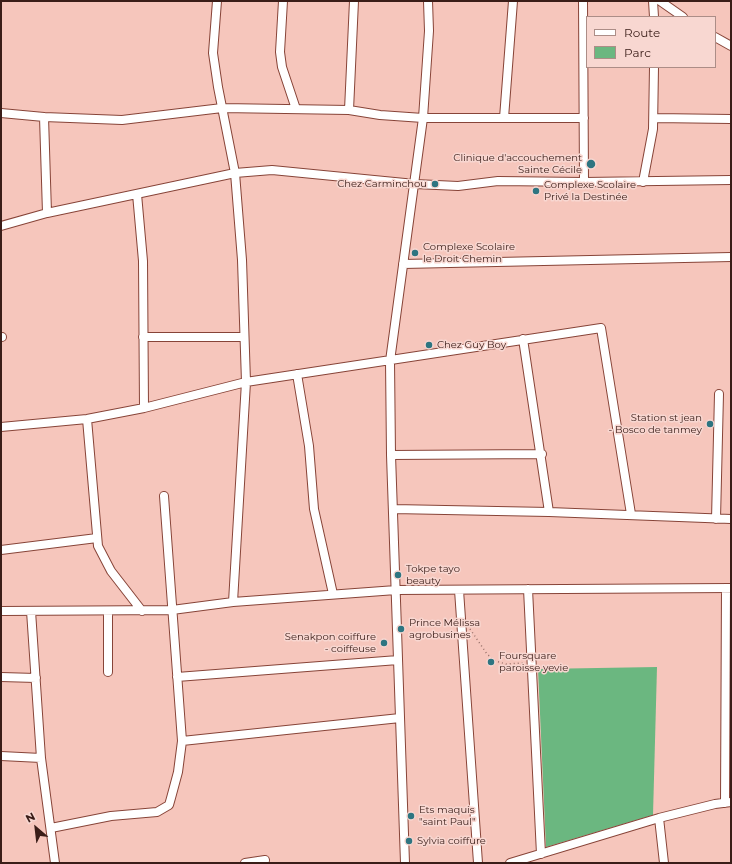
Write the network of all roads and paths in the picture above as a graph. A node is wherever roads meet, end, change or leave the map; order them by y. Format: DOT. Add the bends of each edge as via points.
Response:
graph roads {
  1 [pos="217,1"];
  2 [pos="283,1"];
  3 [pos="354,1"];
  4 [pos="428,1"];
  5 [pos="513,1"];
  6 [pos="583,1"];
  7 [pos="653,1"];
  8 [pos="660,1"];
  9 [pos="654,16"];
  10 [pos="682,16"];
  11 [pos="716,38"];
  12 [pos="731,46"];
  13 [pos="654,68"];
  14 [pos="222,108"];
  15 [pos="296,109"];
  16 [pos="349,110"];
  17 [pos="1,113"];
  18 [pos="44,117"];
  19 [pos="423,118"];
  20 [pos="504,118"];
  21 [pos="584,118"];
  22 [pos="654,118"];
  23 [pos="731,119"];
  24 [pos="235,172"];
  25 [pos="731,180"];
  26 [pos="584,182"];
  27 [pos="643,182"];
  28 [pos="415,184"];
  29 [pos="137,194"];
  30 [pos="48,213"];
  31 [pos="1,226"];
  32 [pos="731,257"];
  33 [pos="404,264"];
  34 [pos="243,336"];
  35 [pos="144,337"];
  36 [pos="523,339"];
  37 [pos="390,361"];
  38 [pos="297,374"];
  39 [pos="246,382"];
  40 [pos="719,394"];
  41 [pos="144,408"];
  42 [pos="87,419"];
  43 [pos="1,427"];
  44 [pos="542,454"];
  45 [pos="391,455"];
  46 [pos="164,496"];
  47 [pos="393,509"];
  48 [pos="550,512"];
  49 [pos="631,514"];
  50 [pos="716,519"];
  51 [pos="731,519"];
  52 [pos="97,538"];
  53 [pos="1,550"];
  54 [pos="728,588"];
  55 [pos="528,589"];
  56 [pos="396,590"];
  57 [pos="459,590"];
  58 [pos="333,594"];
  59 [pos="233,602"];
  60 [pos="172,610"];
  61 [pos="1,611"];
  62 [pos="31,611"];
  63 [pos="142,611"];
  64 [pos="108,612"];
  65 [pos="467,624"];
  66 [pos="398,660"];
  67 [pos="532,663"];
  68 [pos="108,672"];
  69 [pos="1,677"];
  70 [pos="177,677"];
  71 [pos="36,678"];
  72 [pos="400,718"];
  73 [pos="182,741"];
  74 [pos="1,756"];
  75 [pos="41,758"];
  76 [pos="728,803"];
  77 [pos="659,818"];
  78 [pos="51,828"];
  79 [pos="542,854"];
  80 [pos="265,860"];
  81 [pos="55,863"];
  82 [pos="245,863"];
  83 [pos="405,863"];
  84 [pos="478,863"];
  85 [pos="510,863"];
  86 [pos="664,863"];
  1 -- 14 [label="street" via="213,54"];
  2 -- 15 [label="street" via="280,52 282,67"];
  3 -- 16 [label="street"];
  4 -- 19 [label="street" via="429,31"];
  5 -- 20 [label="street"];
  6 -- 21 [label="street"];
  7 -- 9 [label="street"];
  8 -- 10 [label="street"];
  11 -- 12 [label="street"];
  13 -- 22 [label="street"];
  14 -- 15 [label="street"];
  14 -- 18 [label="street" via="122,120"];
  14 -- 24 [label="street"];
  15 -- 16 [label="street"];
  16 -- 19 [label="street"];
  17 -- 18 [label="street"];
  18 -- 30 [label="street"];
  19 -- 20 [label="street"];
  19 -- 28 [label="street"];
  20 -- 21 [label="street"];
  21 -- 26 [label="street"];
  22 -- 23 [label="street"];
  22 -- 27 [label="street"];
  24 -- 28 [label="street" via="272,170"];
  24 -- 29 [label="street"];
  24 -- 34 [label="street" via="242,260"];
  25 -- 27 [label="street"];
  26 -- 27 [label="street"];
  26 -- 28 [label="street" via="498,181 458,186"];
  28 -- 33 [label="street"];
  29 -- 30 [label="street"];
  29 -- 35 [label="street"];
  30 -- 31 [label="street"];
  32 -- 33 [label="street"];
  33 -- 37 [label="street"];
  34 -- 35 [label="street"];
  34 -- 39 [label="street"];
  35 -- 41 [label="street"];
  36 -- 37 [label="street"];
  36 -- 44 [label="street"];
  36 -- 49 [label="street" via="601,328"];
  37 -- 38 [label="street"];
  37 -- 45 [label="street"];
  38 -- 39 [label="street"];
  38 -- 58 [label="street" via="309,446 314,510"];
  39 -- 41 [label="street"];
  39 -- 59 [label="street"];
  40 -- 50 [label="street"];
  41 -- 42 [label="street"];
  42 -- 43 [label="street"];
  42 -- 52 [label="street"];
  44 -- 45 [label="street"];
  44 -- 48 [label="street"];
  45 -- 47 [label="street"];
  46 -- 60 [label="street"];
  47 -- 48 [label="street"];
  47 -- 56 [label="street"];
  48 -- 49 [label="street"];
  49 -- 50 [label="street"];
  50 -- 51 [label="street"];
  52 -- 53 [label="street"];
  52 -- 63 [label="street" via="103,558"];
  54 -- 55 [label="street"];
  54 -- 76 [label="street"];
  55 -- 57 [label="street"];
  55 -- 67 [label="street"];
  56 -- 57 [label="street"];
  56 -- 58 [label="street"];
  56 -- 66 [label="street"];
  57 -- 84 [label="street"];
  58 -- 59 [label="street"];
  59 -- 60 [label="street"];
  60 -- 63 [label="street"];
  60 -- 70 [label="street"];
  61 -- 62 [label="street"];
  62 -- 64 [label="street"];
  62 -- 71 [label="street"];
  63 -- 64 [label="street"];
  64 -- 68 [label="street"];
  65 -- 67 [label="path" via="495,662"];
  66 -- 70 [label="street"];
  66 -- 72 [label="street"];
  67 -- 79 [label="street"];
  69 -- 71 [label="street"];
  70 -- 73 [label="street"];
  71 -- 75 [label="street"];
  72 -- 73 [label="street"];
  72 -- 83 [label="street"];
  73 -- 78 [label="street" via="178,772 169,805 164,809"];
  74 -- 75 [label="street"];
  75 -- 78 [label="street"];
  76 -- 77 [label="street"];
  77 -- 79 [label="street"];
  77 -- 86 [label="street"];
  78 -- 81 [label="street"];
  79 -- 85 [label="street"];
  80 -- 82 [label="street"];
}
